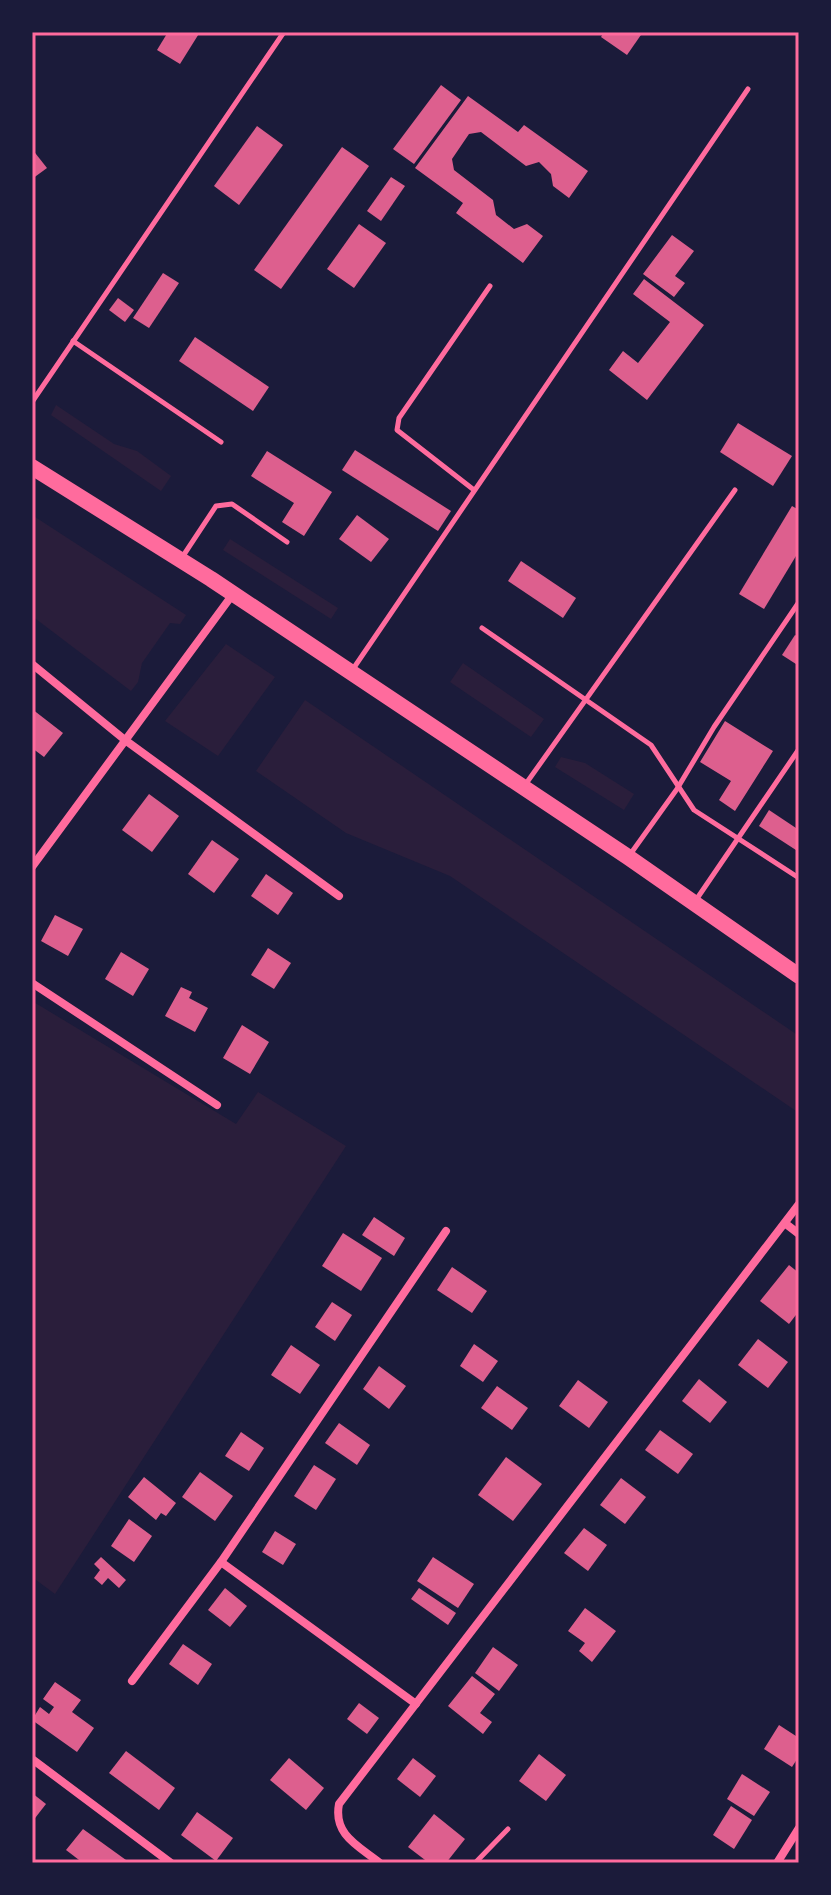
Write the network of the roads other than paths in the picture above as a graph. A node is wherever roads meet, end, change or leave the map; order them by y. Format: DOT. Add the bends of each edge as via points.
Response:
graph roads {
  1 [pos="284,32"];
  2 [pos="748,89"];
  3 [pos="490,286"];
  4 [pos="73,341"];
  5 [pos="32,402"];
  6 [pos="221,442"];
  7 [pos="32,467"];
  8 [pos="474,490"];
  9 [pos="735,490"];
  10 [pos="287,542"];
  11 [pos="180,560"];
  12 [pos="233,594"];
  13 [pos="799,602"];
  14 [pos="482,628"];
  15 [pos="32,664"];
  16 [pos="350,673"];
  17 [pos="586,700"];
  18 [pos="125,740"];
  19 [pos="799,749"];
  20 [pos="523,789"];
  21 [pos="677,789"];
  22 [pos="738,839"];
  23 [pos="628,857"];
  24 [pos="32,867"];
  25 [pos="799,878"];
  26 [pos="339,896"];
  27 [pos="693,904"];
  28 [pos="799,976"];
  29 [pos="32,983"];
  30 [pos="217,1105"];
  31 [pos="799,1204"];
  32 [pos="786,1224"];
  33 [pos="446,1231"];
  34 [pos="799,1234"];
  35 [pos="221,1562"];
  36 [pos="132,1681"];
  37 [pos="416,1704"];
  38 [pos="32,1759"];
  39 [pos="799,1828"];
  40 [pos="508,1829"];
  41 [pos="171,1863"];
  42 [pos="380,1863"];
  43 [pos="475,1863"];
  44 [pos="777,1863"];
  1 -- 4 [label="lane"];
  2 -- 8 [label="lane"];
  3 -- 8 [label="lane" via="399,418 397,430"];
  4 -- 5 [label="lane"];
  4 -- 6 [label="lane"];
  7 -- 11 [label="main road"];
  8 -- 16 [label="lane"];
  9 -- 17 [label="lane"];
  10 -- 11 [label="lane" via="224,503 216,506"];
  11 -- 12 [label="main road"];
  12 -- 16 [label="main road"];
  12 -- 18 [label="street"];
  13 -- 21 [label="lane"];
  14 -- 17 [label="lane"];
  15 -- 18 [label="street"];
  16 -- 20 [label="main road"];
  17 -- 20 [label="lane"];
  17 -- 21 [label="lane" via="651,745 669,767"];
  18 -- 24 [label="street"];
  18 -- 26 [label="street"];
  19 -- 22 [label="lane"];
  20 -- 23 [label="main road"];
  21 -- 22 [label="lane" via="694,810"];
  21 -- 23 [label="lane"];
  22 -- 25 [label="lane"];
  22 -- 27 [label="lane"];
  23 -- 27 [label="main road"];
  27 -- 28 [label="main road"];
  29 -- 30 [label="street"];
  31 -- 32 [label="street"];
  32 -- 34 [label="street"];
  32 -- 37 [label="street"];
  33 -- 35 [label="street"];
  35 -- 36 [label="street"];
  35 -- 37 [label="street"];
  37 -- 42 [label="street" via="339,1804 341,1832"];
  38 -- 41 [label="street"];
  39 -- 44 [label="street"];
  40 -- 43 [label="lane"];
}
